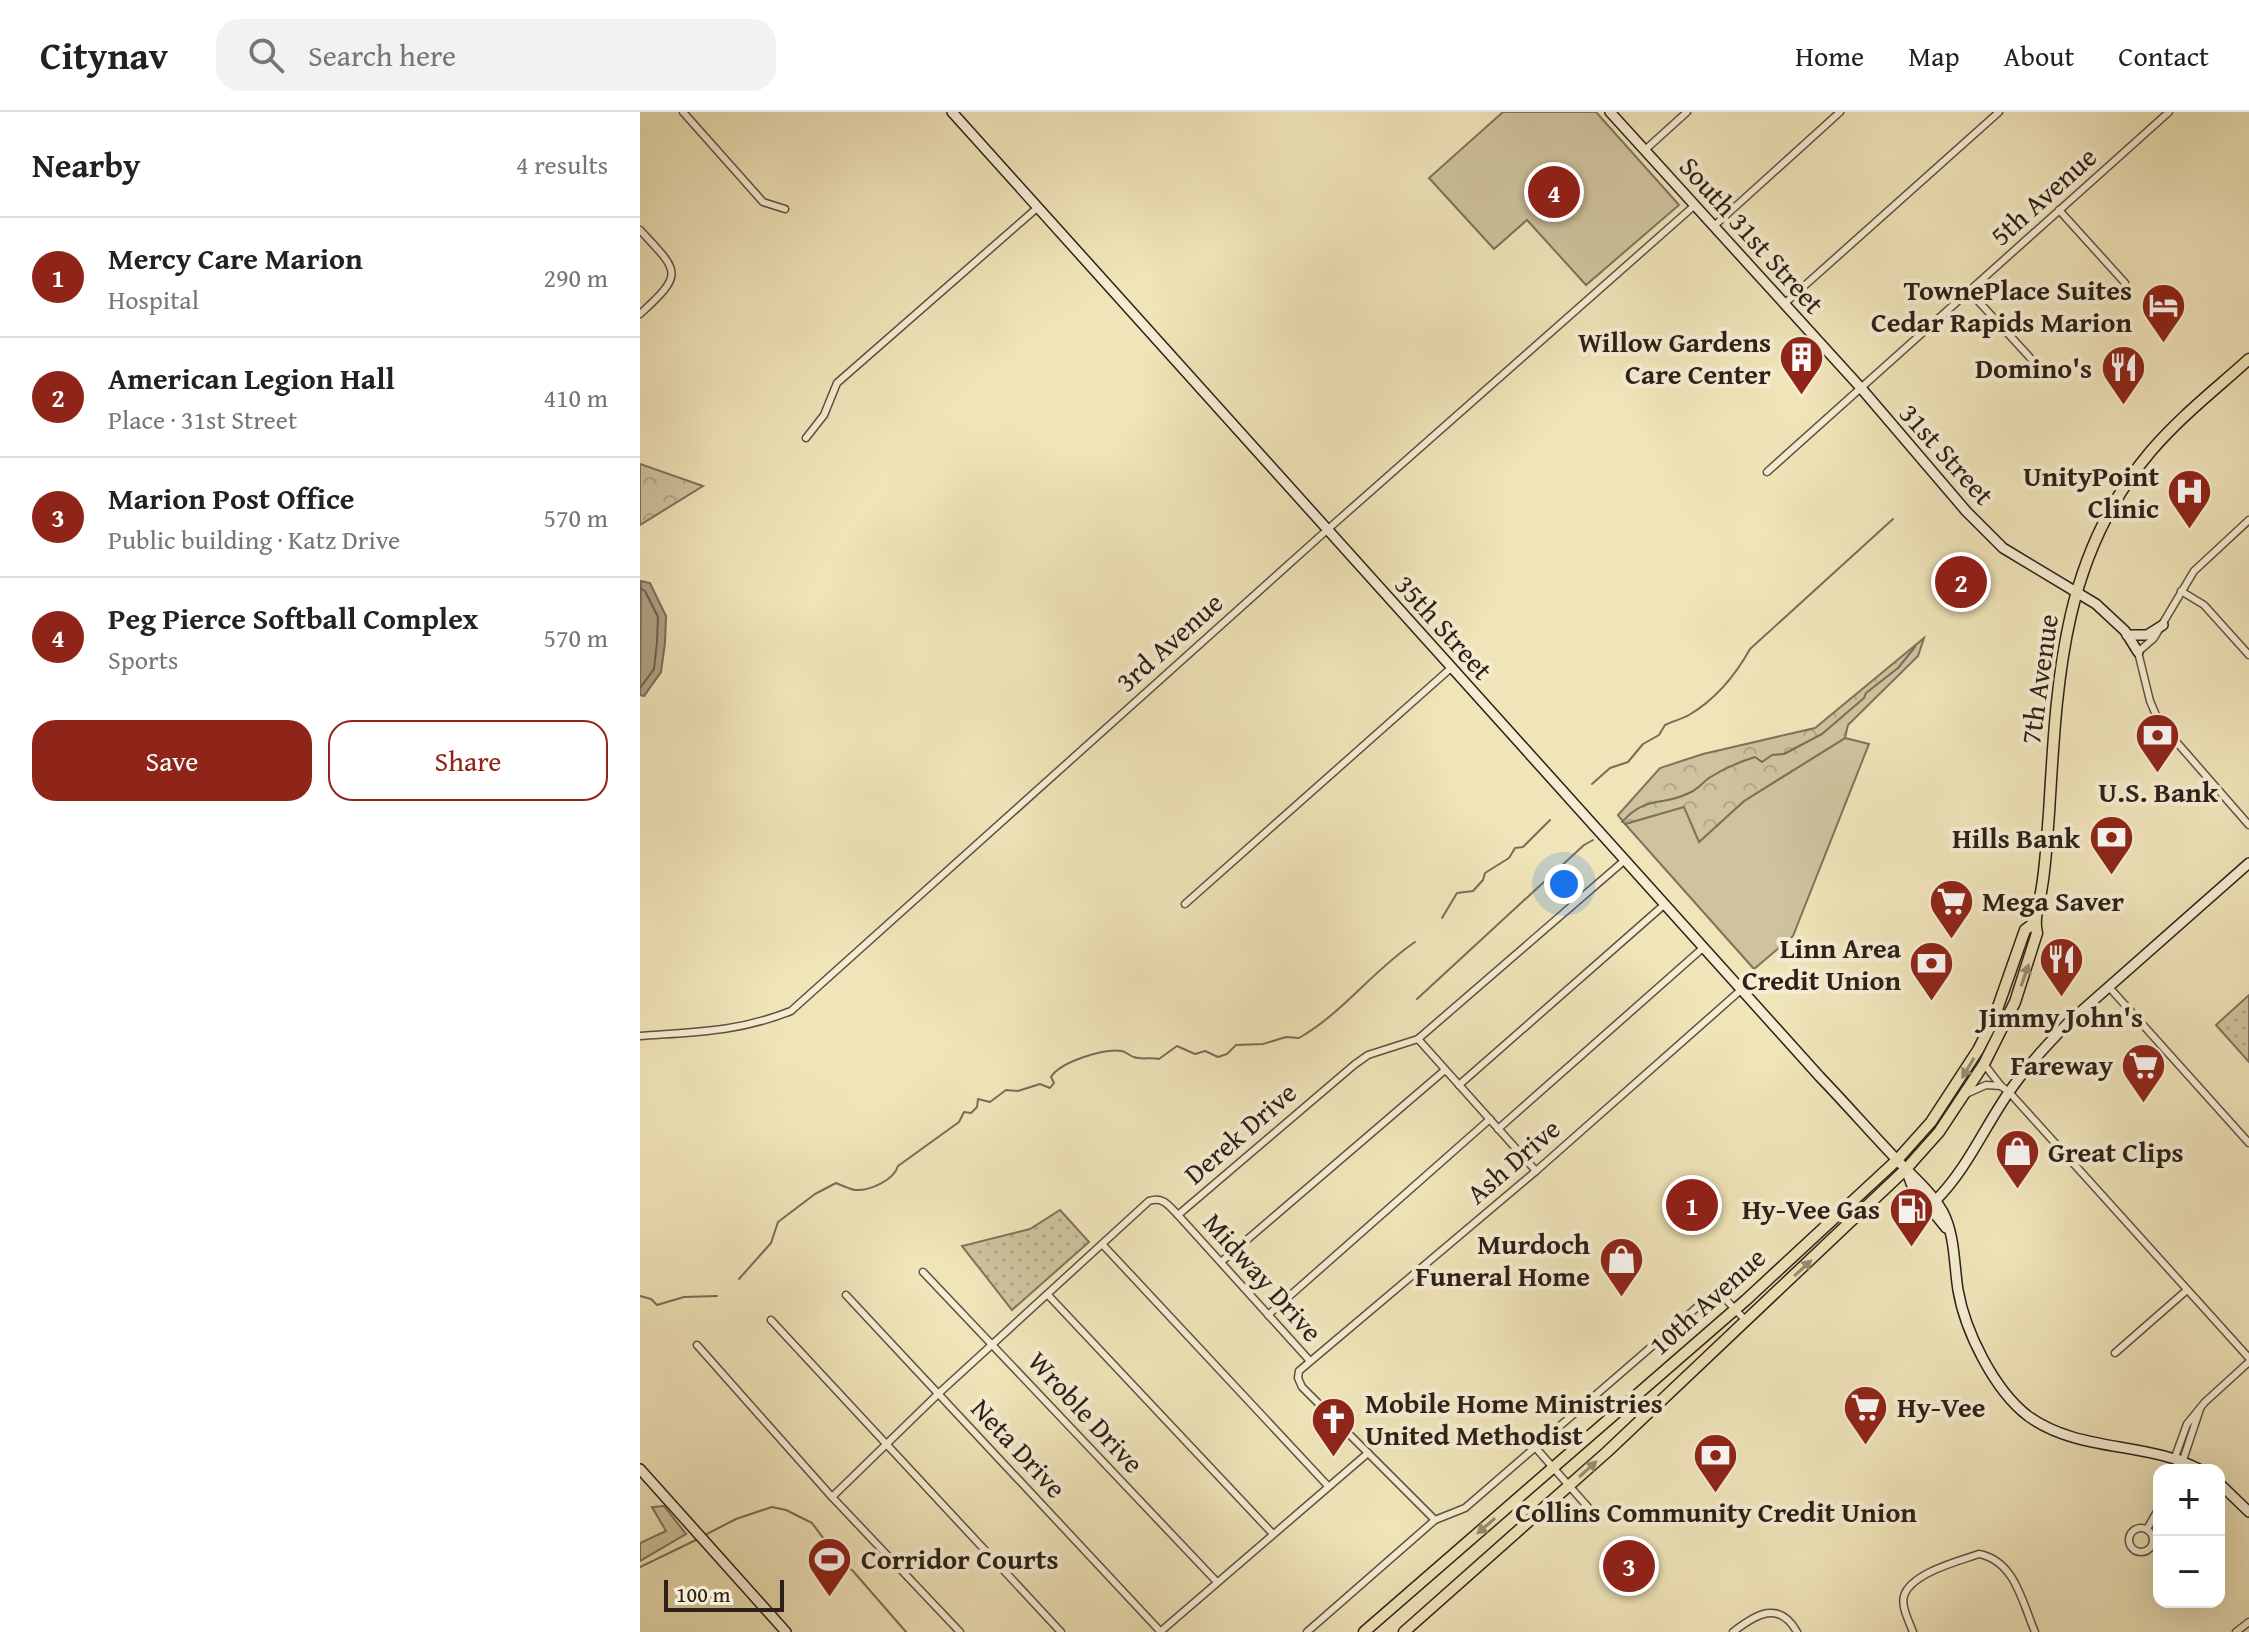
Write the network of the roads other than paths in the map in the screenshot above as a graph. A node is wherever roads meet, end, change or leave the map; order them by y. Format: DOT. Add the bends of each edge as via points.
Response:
graph roads {
  1 [pos="683,112"];
  2 [pos="952,112"];
  3 [pos="1610,112"];
  4 [pos="1687,112"];
  5 [pos="1840,112"];
  6 [pos="1999,112"];
  7 [pos="2167,113"];
  8 [pos="1645,150"];
  9 [pos="1695,205"];
  10 [pos="1037,208"];
  11 [pos="785,209"];
  12 [pos="2059,210"];
  13 [pos="1714,226"];
  14 [pos="640,230"];
  15 [pos="2125,283"];
  16 [pos="1969,291"];
  17 [pos="1784,304"];
  18 [pos="640,314"];
  19 [pos="2249,359"];
  20 [pos="2034,362"];
  21 [pos="1861,388"];
  22 [pos="806,438"];
  23 [pos="1767,472"];
  24 [pos="2249,520"];
  25 [pos="1327,530"];
  26 [pos="2181,591"];
  27 [pos="2077,593"];
  28 [pos="2163,625"];
  29 [pos="2127,635"];
  30 [pos="2138,652"];
  31 [pos="2249,655"];
  32 [pos="1451,668"];
  33 [pos="2249,825"];
  34 [pos="1625,860"];
  35 [pos="2249,863"];
  36 [pos="1185,904"];
  37 [pos="1665,904"];
  38 [pos="2034,923"];
  39 [pos="1704,947"];
  40 [pos="2108,986"];
  41 [pos="1742,989"];
  42 [pos="640,1036"];
  43 [pos="1418,1039"];
  44 [pos="1984,1064"];
  45 [pos="1445,1070"];
  46 [pos="1459,1085"];
  47 [pos="2005,1089"];
  48 [pos="1965,1095"];
  49 [pos="1490,1119"];
  50 [pos="1498,1129"];
  51 [pos="2249,1143"];
  52 [pos="1897,1160"];
  53 [pos="1906,1169"];
  54 [pos="1536,1171"];
  55 [pos="1936,1200"];
  56 [pos="1178,1215"];
  57 [pos="1950,1233"];
  58 [pos="1103,1245"];
  59 [pos="1221,1262"];
  60 [pos="923,1272"];
  61 [pos="2187,1290"];
  62 [pos="846,1295"];
  63 [pos="1048,1295"];
  64 [pos="1735,1309"];
  65 [pos="1268,1315"];
  66 [pos="771,1320"];
  67 [pos="1746,1321"];
  68 [pos="697,1345"];
  69 [pos="993,1345"];
  70 [pos="2115,1353"];
  71 [pos="2249,1360"];
  72 [pos="1310,1361"];
  73 [pos="938,1394"];
  74 [pos="885,1445"];
  75 [pos="1535,1447"];
  76 [pos="1368,1453"];
  77 [pos="2179,1458"];
  78 [pos="2177,1464"];
  79 [pos="2190,1464"];
  80 [pos="1553,1468"];
  81 [pos="640,1469"];
  82 [pos="1328,1486"];
  83 [pos="1569,1486"];
  84 [pos="2225,1489"];
  85 [pos="832,1497"];
  86 [pos="2249,1512"];
  87 [pos="1594,1514"];
  88 [pos="2153,1518"];
  89 [pos="1435,1520"];
  90 [pos="2147,1529"];
  91 [pos="1273,1534"];
  92 [pos="1217,1582"];
  93 [pos="2249,1622"];
  94 [pos="786,1632"];
  95 [pos="960,1632"];
  96 [pos="1061,1632"];
  97 [pos="1160,1632"];
  98 [pos="1307,1632"];
  99 [pos="1364,1632"];
  100 [pos="1404,1632"];
  101 [pos="1733,1632"];
  102 [pos="1797,1632"];
  103 [pos="1913,1632"];
  104 [pos="2035,1632"];
  105 [pos="2236,1632"];
  1 -- 11 [label="street" via="763,202"];
  2 -- 10 [label="street, 35th Street"];
  3 -- 8 [label="street, South 31st Street"];
  4 -- 8 [label="street"];
  5 -- 13 [label="street"];
  6 -- 17 [label="street"];
  7 -- 12 [label="street, 5th Avenue"];
  8 -- 9 [label="street, South 31st Street"];
  9 -- 13 [label="street, South 31st Street"];
  9 -- 25 [label="street, 3rd Avenue"];
  10 -- 22 [label="street" via="837,383 824,415"];
  10 -- 25 [label="street, 35th Street"];
  12 -- 15 [label="street"];
  12 -- 16 [label="street, 5th Avenue"];
  13 -- 17 [label="street, South 31st Street"];
  14 -- 18 [label="street" via="672,268 667,289"];
  16 -- 20 [label="street"];
  16 -- 21 [label="street, 5th Avenue"];
  17 -- 21 [label="street, South 31st Street"];
  19 -- 27 [label="main road, 7th Avenue" via="2169,431 2130,478 2101,530"];
  21 -- 23 [label="street, 5th Avenue"];
  21 -- 27 [label="street, 31st Street" via="2003,548"];
  24 -- 26 [label="street" via="2194,571"];
  25 -- 32 [label="street, 35th Street"];
  25 -- 42 [label="street, 3rd Avenue" via="791,1011 730,1030"];
  26 -- 28 [label="street"];
  26 -- 31 [label="street" via="2204,605"];
  27 -- 29 [label="street, 31st Street"];
  27 -- 38 [label="main road, 7th Avenue" via="2057,682 2047,843"];
  28 -- 29 [label="street" via="2147,635"];
  28 -- 30 [label="street"];
  29 -- 30 [label="street, 31st Street"];
  30 -- 33 [label="street, 31st Street" via="2159,722"];
  32 -- 34 [label="street, 35th Street"];
  32 -- 36 [label="street"];
  34 -- 37 [label="street, 35th Street"];
  34 -- 43 [label="street, Derek Drive"];
  35 -- 40 [label="street"];
  37 -- 39 [label="street, 35th Street"];
  37 -- 46 [label="street"];
  44 -- 38 [label="main road, 7th Avenue, one-way" via="2026,973 2037,933"];
  38 -- 52 [label="main road, 7th Avenue, one-way" via="2025,930 1978,1050 1931,1122"];
  39 -- 41 [label="street, 35th Street"];
  39 -- 50 [label="street"];
  40 -- 47 [label="street"];
  40 -- 51 [label="street"];
  41 -- 52 [label="street, 35th Street"];
  41 -- 54 [label="street, Ash Drive"];
  43 -- 45 [label="street"];
  43 -- 56 [label="street, Derek Drive" via="1354,1065"];
  44 -- 47 [label="street"];
  44 -- 48 [label="main road, 7th Avenue"];
  45 -- 46 [label="street"];
  45 -- 59 [label="street"];
  46 -- 49 [label="street"];
  47 -- 48 [label="street" via="1986,1085"];
  47 -- 55 [label="street" via="1964,1166"];
  47 -- 61 [label="street"];
  48 -- 53 [label="main road, 7th Avenue"];
  49 -- 50 [label="street"];
  49 -- 65 [label="street"];
  50 -- 54 [label="street"];
  52 -- 53 [label="street, 35th Street"];
  52 -- 64 [label="main road, 10th Avenue"];
  53 -- 55 [label="street, 35th Street"];
  53 -- 57 [label="street, 35th Street" via="1912,1186"];
  67 -- 53 [label="main road, 10th Avenue, one-way"];
  54 -- 72 [label="street, Ash Drive"];
  55 -- 57 [label="street, 35th Street"];
  56 -- 58 [label="street, Derek Drive" via="1162,1200 1149,1201"];
  56 -- 59 [label="street, Midway Drive"];
  57 -- 77 [label="street, 35th Street" via="1968,1325 1983,1357 2026,1414 2059,1432"];
  58 -- 63 [label="street, Derek Drive"];
  58 -- 82 [label="street"];
  59 -- 65 [label="street, Midway Drive"];
  60 -- 69 [label="street, Wroble Drive"];
  61 -- 70 [label="street"];
  61 -- 71 [label="street"];
  62 -- 73 [label="street, Neta Drive"];
  63 -- 69 [label="street, Derek Drive"];
  63 -- 91 [label="street"];
  64 -- 67 [label="street"];
  64 -- 75 [label="street" via="1717,1290"];
  64 -- 80 [label="main road, 10th Avenue"];
  65 -- 72 [label="street, Midway Drive"];
  66 -- 74 [label="street"];
  83 -- 67 [label="main road, 10th Avenue, one-way"];
  68 -- 85 [label="street"];
  69 -- 73 [label="street, Derek Drive"];
  69 -- 92 [label="street, Wroble Drive"];
  71 -- 77 [label="street" via="2187,1424"];
  72 -- 76 [label="street, Midway Drive" via="1299,1371 1302,1387"];
  73 -- 74 [label="street, Derek Drive"];
  73 -- 97 [label="street, Neta Drive"];
  74 -- 85 [label="street, Derek Drive"];
  74 -- 96 [label="street"];
  75 -- 80 [label="street"];
  75 -- 89 [label="street" via="1465,1508"];
  76 -- 82 [label="street"];
  76 -- 89 [label="street, Midway Drive"];
  77 -- 78 [label="street"];
  77 -- 79 [label="street, 35th Street"];
  80 -- 83 [label="street"];
  80 -- 99 [label="main road, 10th Avenue, one-way"];
  81 -- 94 [label="street"];
  82 -- 91 [label="street"];
  83 -- 87 [label="street"];
  83 -- 100 [label="main road, 10th Avenue"];
  84 -- 86 [label="street"];
  85 -- 95 [label="street"];
  88 -- 90 [label="street"];
  89 -- 98 [label="street"];
  90 -- 90 [label="street" via="2130,1535 2136,1552 2153,1544"];
  91 -- 92 [label="street"];
  92 -- 97 [label="street"];
  93 -- 105 [label="street"];
  101 -- 102 [label="street" via="1764,1612 1789,1619"];
  103 -- 104 [label="street" via="1904,1597 1910,1585 1979,1554 2009,1571"];
}
